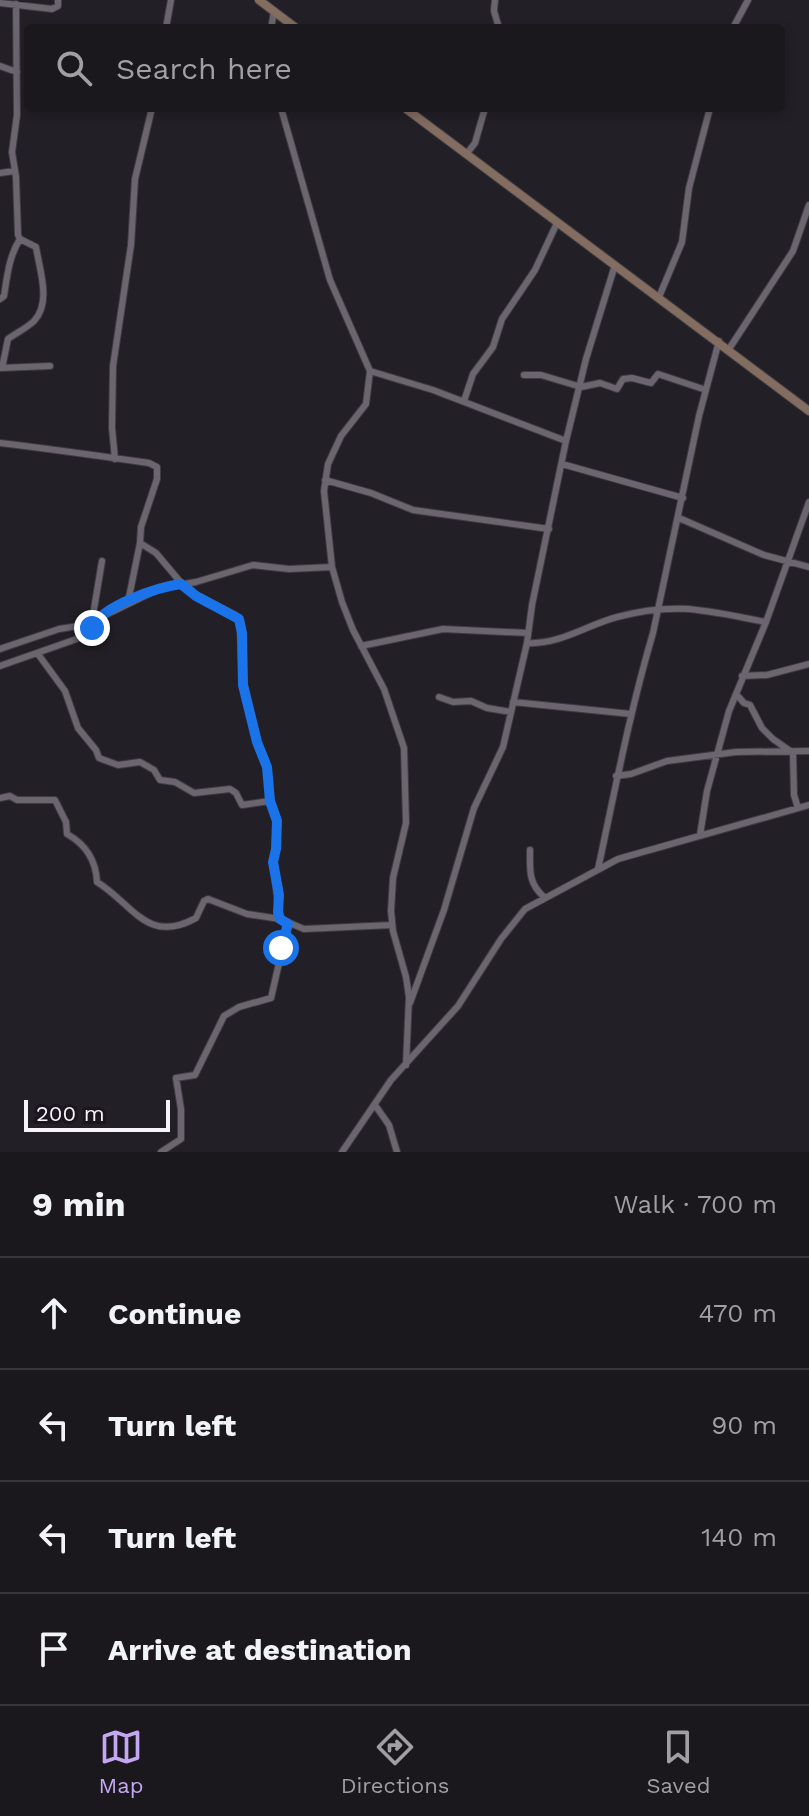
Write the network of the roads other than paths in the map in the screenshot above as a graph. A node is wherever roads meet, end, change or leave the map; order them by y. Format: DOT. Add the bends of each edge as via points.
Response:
graph roads {
  1 [pos="58,0"];
  2 [pos="171,0"];
  3 [pos="259,0"];
  4 [pos="495,0"];
  5 [pos="748,0"];
  6 [pos="0,3"];
  7 [pos="16,4"];
  8 [pos="274,12"];
  9 [pos="167,24"];
  10 [pos="272,24"];
  11 [pos="290,24"];
  12 [pos="497,24"];
  13 [pos="735,24"];
  14 [pos="0,66"];
  15 [pos="17,72"];
  16 [pos="151,112"];
  17 [pos="282,112"];
  18 [pos="411,112"];
  19 [pos="484,112"];
  20 [pos="709,112"];
  21 [pos="468,152"];
  22 [pos="14,171"];
  23 [pos="0,173"];
  24 [pos="809,205"];
  25 [pos="557,223"];
  26 [pos="20,239"];
  27 [pos="615,265"];
  28 [pos="659,297"];
  29 [pos="0,299"];
  30 [pos="719,341"];
  31 [pos="729,349"];
  32 [pos="50,366"];
  33 [pos="1,368"];
  34 [pos="370,371"];
  35 [pos="524,375"];
  36 [pos="581,387"];
  37 [pos="706,390"];
  38 [pos="464,401"];
  39 [pos="809,411"];
  40 [pos="566,441"];
  41 [pos="0,443"];
  42 [pos="115,459"];
  43 [pos="562,464"];
  44 [pos="325,480"];
  45 [pos="683,498"];
  46 [pos="809,502"];
  47 [pos="679,518"];
  48 [pos="549,529"];
  49 [pos="140,543"];
  50 [pos="102,561"];
  51 [pos="788,561"];
  52 [pos="332,567"];
  53 [pos="809,567"];
  54 [pos="181,584"];
  55 [pos="128,602"];
  56 [pos="658,608"];
  57 [pos="94,620"];
  58 [pos="766,622"];
  59 [pos="528,633"];
  60 [pos="527,643"];
  61 [pos="361,646"];
  62 [pos="0,649"];
  63 [pos="38,654"];
  64 [pos="809,664"];
  65 [pos="0,666"];
  66 [pos="742,676"];
  67 [pos="736,693"];
  68 [pos="439,697"];
  69 [pos="513,702"];
  70 [pos="511,712"];
  71 [pos="631,714"];
  72 [pos="809,751"];
  73 [pos="793,753"];
  74 [pos="716,755"];
  75 [pos="616,776"];
  76 [pos="0,798"];
  77 [pos="270,801"];
  78 [pos="809,805"];
  79 [pos="798,808"];
  80 [pos="700,835"];
  81 [pos="530,850"];
  82 [pos="598,869"];
  83 [pos="544,897"];
  84 [pos="280,919"];
  85 [pos="288,924"];
  86 [pos="392,925"];
  87 [pos="409,1004"];
  88 [pos="406,1065"];
  89 [pos="375,1105"];
  90 [pos="161,1152"];
  91 [pos="342,1152"];
  92 [pos="397,1152"];
  1 -- 7 [label="street" via="52,9"];
  2 -- 9 [label="street"];
  3 -- 8 [label="main road"];
  4 -- 12 [label="street"];
  5 -- 13 [label="street"];
  6 -- 7 [label="street"];
  7 -- 15 [label="street"];
  8 -- 10 [label="street"];
  8 -- 11 [label="main road"];
  14 -- 15 [label="street"];
  15 -- 22 [label="street"];
  16 -- 42 [label="street" via="135,174 131,245 113,366"];
  17 -- 34 [label="street" via="330,280"];
  18 -- 21 [label="main road"];
  19 -- 21 [label="street"];
  20 -- 28 [label="street" via="689,188 682,242"];
  21 -- 25 [label="main road"];
  22 -- 23 [label="street"];
  22 -- 26 [label="street"];
  24 -- 31 [label="street" via="793,251"];
  25 -- 27 [label="main road"];
  25 -- 38 [label="street" via="535,270 502,319 493,347 473,374"];
  26 -- 29 [label="street"];
  26 -- 33 [label="street" via="36,247 42,303 32,323 8,339"];
  27 -- 28 [label="main road"];
  27 -- 36 [label="street"];
  28 -- 30 [label="main road"];
  30 -- 31 [label="main road"];
  30 -- 37 [label="street"];
  31 -- 39 [label="main road"];
  32 -- 33 [label="street"];
  34 -- 38 [label="street"];
  34 -- 44 [label="street" via="366,404 341,436"];
  35 -- 36 [label="street"];
  36 -- 37 [label="street" via="600,383 617,389 623,379 651,383 658,374"];
  36 -- 40 [label="street"];
  37 -- 45 [label="street"];
  38 -- 40 [label="street"];
  40 -- 43 [label="street"];
  41 -- 42 [label="street"];
  42 -- 49 [label="street" via="149,463 159,472"];
  43 -- 45 [label="street"];
  43 -- 48 [label="street"];
  44 -- 48 [label="street" via="413,510"];
  44 -- 52 [label="street"];
  45 -- 47 [label="street"];
  46 -- 51 [label="street"];
  47 -- 51 [label="street"];
  47 -- 56 [label="street"];
  48 -- 59 [label="street"];
  49 -- 54 [label="street" via="156,553"];
  49 -- 55 [label="street"];
  50 -- 57 [label="street"];
  51 -- 53 [label="street"];
  51 -- 58 [label="street"];
  52 -- 54 [label="street" via="253,565"];
  52 -- 61 [label="street"];
  54 -- 55 [label="street"];
  54 -- 77 [label="street" via="239,619 243,685 267,767"];
  55 -- 57 [label="street"];
  56 -- 58 [label="street" via="698,609"];
  56 -- 60 [label="street" via="554,641"];
  56 -- 71 [label="street"];
  57 -- 62 [label="street"];
  57 -- 63 [label="street" via="88,635"];
  58 -- 66 [label="street"];
  59 -- 60 [label="street"];
  59 -- 61 [label="street" via="443,629"];
  60 -- 69 [label="street"];
  61 -- 86 [label="street" via="382,684 404,748 406,823 393,878"];
  63 -- 65 [label="street"];
  63 -- 77 [label="street" via="65,691 78,728 101,760 140,762 160,780 194,793 230,789 242,805"];
  64 -- 66 [label="street"];
  66 -- 67 [label="street"];
  67 -- 73 [label="street" via="773,739"];
  67 -- 74 [label="street"];
  68 -- 70 [label="street"];
  69 -- 70 [label="street"];
  69 -- 71 [label="street"];
  70 -- 87 [label="street"];
  71 -- 75 [label="street"];
  72 -- 73 [label="street"];
  73 -- 74 [label="street"];
  73 -- 79 [label="street"];
  74 -- 75 [label="street" via="667,761"];
  74 -- 80 [label="street"];
  75 -- 82 [label="street"];
  76 -- 84 [label="street" via="55,800 67,834 91,856 97,882 140,919 174,927 196,918 208,899 247,914"];
  77 -- 84 [label="street" via="277,821 273,862"];
  78 -- 79 [label="street"];
  79 -- 80 [label="street"];
  80 -- 82 [label="street"];
  81 -- 83 [label="street" via="530,879"];
  82 -- 83 [label="street"];
  83 -- 88 [label="street" via="513,923 458,1006"];
  84 -- 85 [label="street"];
  85 -- 86 [label="street" via="304,929"];
  85 -- 90 [label="street" via="271,998 224,1016 195,1075 176,1078 181,1139"];
  86 -- 87 [label="street"];
  87 -- 88 [label="street"];
  88 -- 89 [label="street"];
  89 -- 91 [label="street"];
  89 -- 92 [label="street" via="389,1125"];
}
